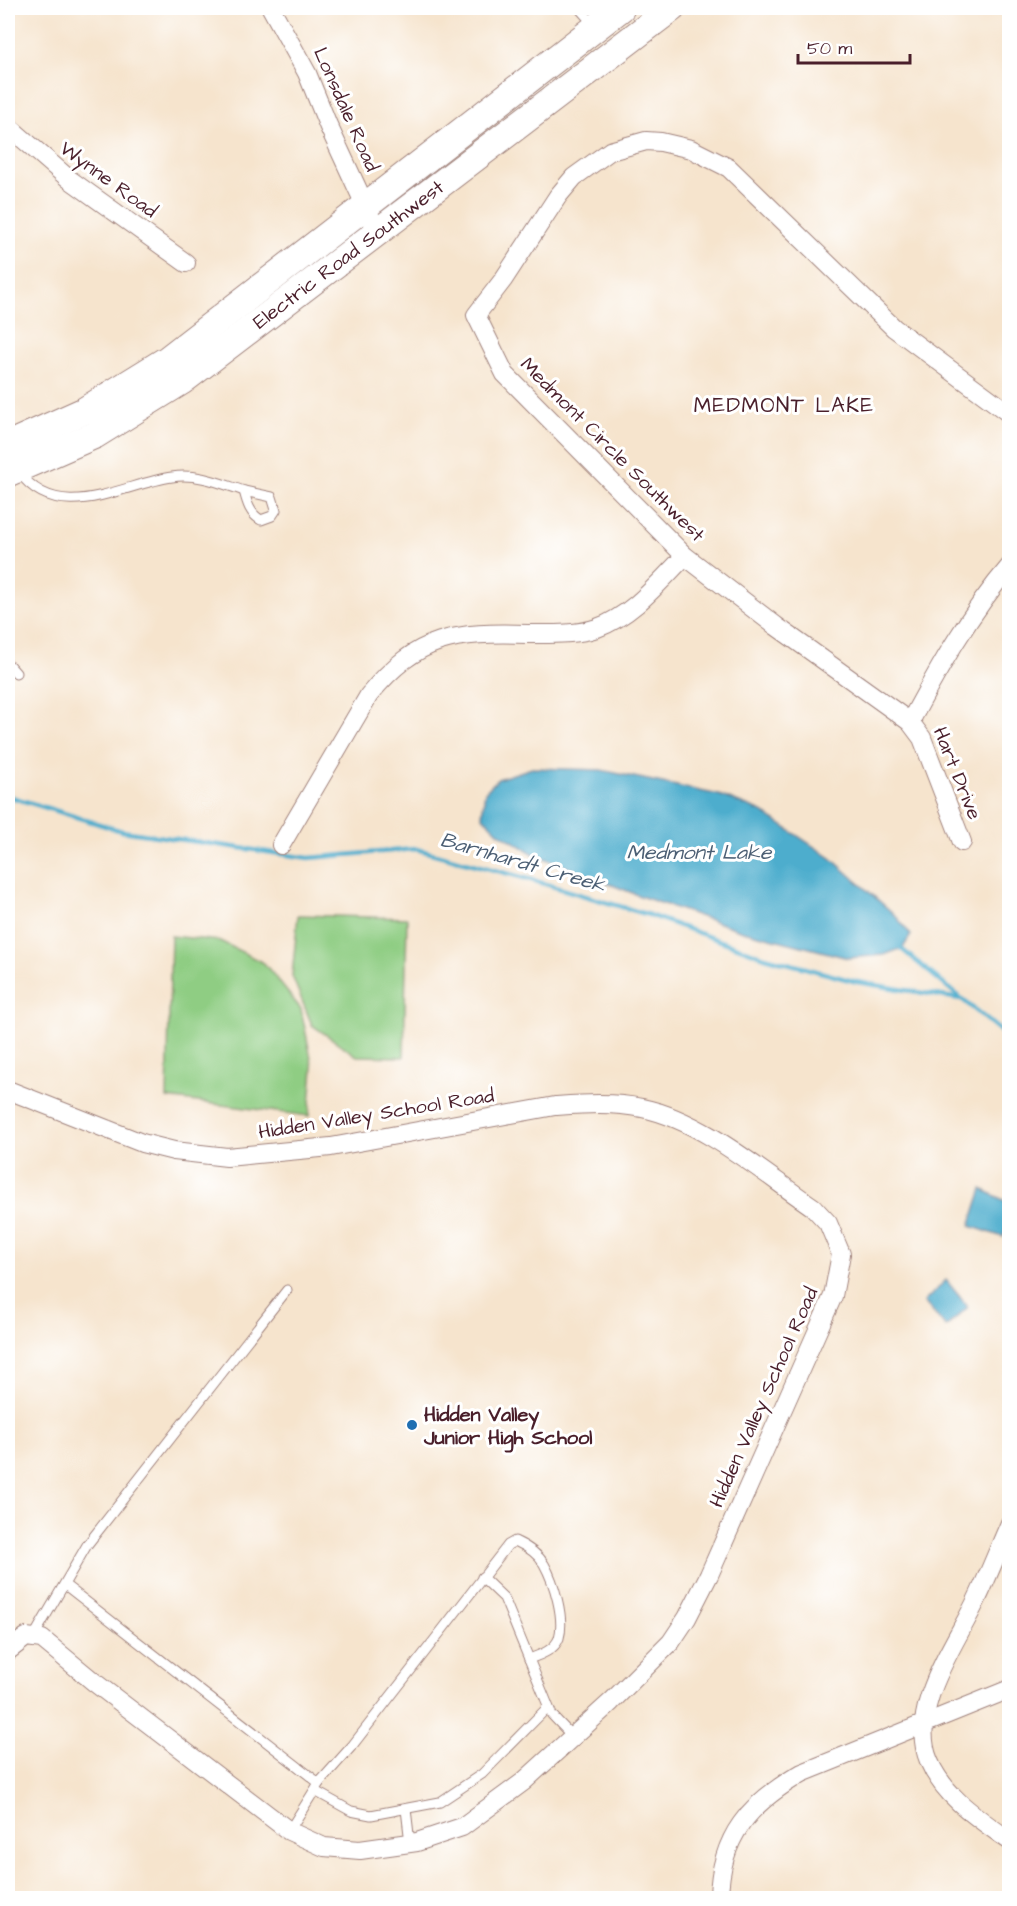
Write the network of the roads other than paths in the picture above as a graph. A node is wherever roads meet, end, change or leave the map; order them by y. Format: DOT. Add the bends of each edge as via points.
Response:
graph roads {
  1 [pos="271,8"];
  2 [pos="579,8"];
  3 [pos="621,8"];
  4 [pos="672,8"];
  5 [pos="596,27"];
  6 [pos="8,126"];
  7 [pos="366,206"];
  8 [pos="377,231"];
  9 [pos="186,263"];
  10 [pos="1010,414"];
  11 [pos="11,463"];
  12 [pos="244,491"];
  13 [pos="685,556"];
  14 [pos="1010,566"];
  15 [pos="8,664"];
  16 [pos="16,673"];
  17 [pos="910,722"];
  18 [pos="962,842"];
  19 [pos="281,845"];
  20 [pos="8,1090"];
  21 [pos="287,1290"];
  22 [pos="1010,1523"];
  23 [pos="482,1577"];
  24 [pos="65,1585"];
  25 [pos="34,1636"];
  26 [pos="8,1651"];
  27 [pos="529,1659"];
  28 [pos="1010,1689"];
  29 [pos="548,1707"];
  30 [pos="925,1723"];
  31 [pos="573,1737"];
  32 [pos="317,1787"];
  33 [pos="406,1809"];
  34 [pos="289,1831"];
  35 [pos="1010,1841"];
  36 [pos="410,1843"];
  37 [pos="719,1899"];
  1 -- 7 [label="street, Lonsdale Road" via="286,29"];
  2 -- 5 [label="lane"];
  3 -- 5 [label="main road, Electric Road Southwest"];
  4 -- 8 [label="main road, Electric Road Southwest"];
  5 -- 7 [label="main road, Electric Road Southwest"];
  6 -- 9 [label="street, Wynne Road" via="69,179"];
  7 -- 8 [label="street, Lonsdale Road"];
  7 -- 11 [label="main road, Electric Road Southwest" via="127,387 84,411"];
  8 -- 11 [label="main road, Electric Road Southwest" via="148,404 95,435"];
  10 -- 13 [label="street, Medmont Circle Southwest" via="894,328 729,168 691,149 661,142 646,141 610,151 574,177 558,196 476,315 505,374"];
  11 -- 12 [label="lane" via="42,493 73,500 173,477 202,478"];
  13 -- 17 [label="street, Medmont Circle Southwest"];
  13 -- 19 [label="street" via="635,606 596,628 441,639 405,658 369,695"];
  14 -- 17 [label="street" via="955,640"];
  15 -- 16 [label="lane"];
  17 -- 18 [label="street, Hart Drive" via="922,738"];
  20 -- 31 [label="street, Hidden Valley School Road" via="142,1143 227,1157 331,1147 555,1106 618,1104 644,1108 701,1132 813,1208 828,1223 841,1254 833,1296 709,1575 671,1642"];
  21 -- 24 [label="lane" via="87,1545"];
  22 -- 30 [label="street" via="931,1690"];
  23 -- 27 [label="lane" via="504,1598"];
  23 -- 27 [label="lane" via="515,1541 544,1564 560,1618 559,1639 547,1652"];
  23 -- 32 [label="lane"];
  24 -- 25 [label="lane"];
  24 -- 32 [label="lane"];
  25 -- 26 [label="street" via="18,1641"];
  25 -- 34 [label="street, Hidden Valley School Road"];
  27 -- 29 [label="lane"];
  28 -- 30 [label="street"];
  29 -- 31 [label="lane"];
  29 -- 33 [label="lane" via="482,1774 440,1802"];
  30 -- 35 [label="street" via="929,1762 943,1784 959,1803"];
  30 -- 37 [label="street" via="802,1773 762,1799 734,1834 719,1876"];
  31 -- 36 [label="street, Hidden Valley School Road" via="474,1819 439,1837"];
  32 -- 33 [label="lane" via="351,1811 371,1815"];
  32 -- 34 [label="lane"];
  33 -- 36 [label="lane"];
  34 -- 36 [label="street, Hidden Valley School Road" via="324,1847 342,1850"];
}
